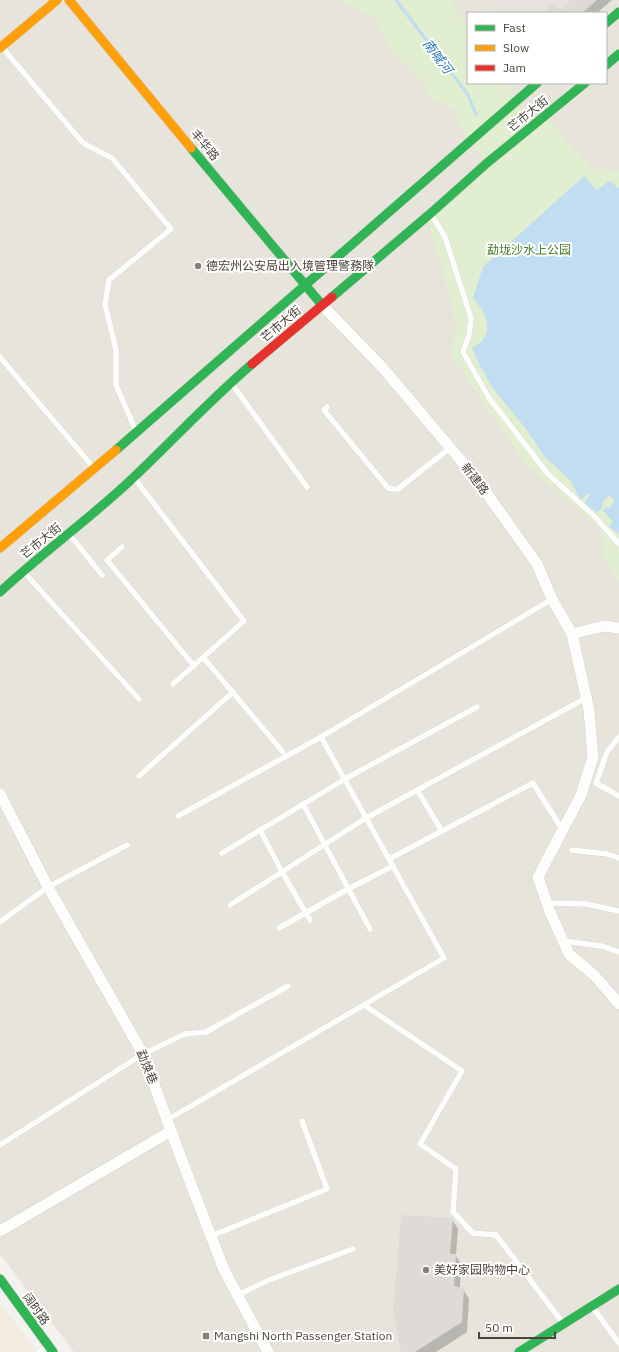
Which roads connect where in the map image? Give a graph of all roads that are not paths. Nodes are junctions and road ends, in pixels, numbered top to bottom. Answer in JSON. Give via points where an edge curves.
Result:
{"nodes":[{"id":1,"x":57,"y":0,"type":"edge"},
{"id":2,"x":69,"y":0,"type":"edge"},
{"id":3,"x":619,"y":12,"type":"edge"},
{"id":4,"x":607,"y":22,"type":"edge"},
{"id":5,"x":1,"y":47,"type":"edge"},
{"id":6,"x":619,"y":54,"type":"edge"},
{"id":7,"x":607,"y":64,"type":"edge"},
{"id":8,"x":536,"y":84,"type":"edge"},
{"id":9,"x":584,"y":84,"type":"edge"},
{"id":10,"x":431,"y":213,"type":"junction"},
{"id":11,"x":306,"y":284,"type":"junction"},
{"id":12,"x":322,"y":305,"type":"junction"},
{"id":13,"x":0,"y":357,"type":"edge"},
{"id":14,"x":231,"y":382,"type":"junction"},
{"id":15,"x":327,"y":407,"type":"dead end"},
{"id":16,"x":136,"y":432,"type":"junction"},
{"id":17,"x":450,"y":448,"type":"junction"},
{"id":18,"x":94,"y":469,"type":"junction"},
{"id":19,"x":133,"y":478,"type":"junction"},
{"id":20,"x":308,"y":487,"type":"dead end"},
{"id":21,"x":69,"y":534,"type":"junction"},
{"id":22,"x":619,"y":544,"type":"edge"},
{"id":23,"x":122,"y":547,"type":"dead end"},
{"id":24,"x":0,"y":548,"type":"edge"},
{"id":25,"x":23,"y":571,"type":"junction"},
{"id":26,"x":102,"y":575,"type":"dead end"},
{"id":27,"x":0,"y":592,"type":"edge"},
{"id":28,"x":552,"y":599,"type":"junction"},
{"id":29,"x":619,"y":628,"type":"edge"},
{"id":30,"x":572,"y":634,"type":"junction"},
{"id":31,"x":203,"y":657,"type":"junction"},
{"id":32,"x":194,"y":666,"type":"junction"},
{"id":33,"x":173,"y":684,"type":"dead end"},
{"id":34,"x":233,"y":692,"type":"junction"},
{"id":35,"x":587,"y":698,"type":"junction"},
{"id":36,"x":139,"y":699,"type":"dead end"},
{"id":37,"x":477,"y":707,"type":"dead end"},
{"id":38,"x":321,"y":737,"type":"junction"},
{"id":39,"x":618,"y":739,"type":"edge"},
{"id":40,"x":283,"y":752,"type":"dead end"},
{"id":41,"x":139,"y":776,"type":"dead end"},
{"id":42,"x":345,"y":779,"type":"junction"},
{"id":43,"x":417,"y":790,"type":"junction"},
{"id":44,"x":0,"y":794,"type":"edge"},
{"id":45,"x":619,"y":796,"type":"edge"},
{"id":46,"x":303,"y":804,"type":"junction"},
{"id":47,"x":178,"y":816,"type":"dead end"},
{"id":48,"x":366,"y":818,"type":"junction"},
{"id":49,"x":562,"y":829,"type":"junction"},
{"id":50,"x":260,"y":830,"type":"junction"},
{"id":51,"x":442,"y":831,"type":"junction"},
{"id":52,"x":127,"y":845,"type":"dead end"},
{"id":53,"x":324,"y":845,"type":"junction"},
{"id":54,"x":572,"y":850,"type":"dead end"},
{"id":55,"x":222,"y":853,"type":"dead end"},
{"id":56,"x":619,"y":858,"type":"edge"},
{"id":57,"x":389,"y":859,"type":"junction"},
{"id":58,"x":393,"y":866,"type":"junction"},
{"id":59,"x":282,"y":872,"type":"junction"},
{"id":60,"x":48,"y":887,"type":"junction"},
{"id":61,"x":348,"y":889,"type":"junction"},
{"id":62,"x":546,"y":903,"type":"junction"},
{"id":63,"x":230,"y":905,"type":"dead end"},
{"id":64,"x":619,"y":911,"type":"edge"},
{"id":65,"x":306,"y":913,"type":"junction"},
{"id":66,"x":310,"y":920,"type":"dead end"},
{"id":67,"x":0,"y":922,"type":"edge"},
{"id":68,"x":279,"y":928,"type":"dead end"},
{"id":69,"x":370,"y":929,"type":"dead end"},
{"id":70,"x":562,"y":941,"type":"junction"},
{"id":71,"x":619,"y":952,"type":"edge"},
{"id":72,"x":288,"y":986,"type":"dead end"},
{"id":73,"x":619,"y":1004,"type":"edge"},
{"id":74,"x":364,"y":1005,"type":"junction"},
{"id":75,"x":143,"y":1054,"type":"junction"},
{"id":76,"x":167,"y":1120,"type":"junction"},
{"id":77,"x":302,"y":1121,"type":"dead end"},
{"id":78,"x":171,"y":1131,"type":"junction"},
{"id":79,"x":0,"y":1145,"type":"edge"},
{"id":80,"x":0,"y":1232,"type":"edge"},
{"id":81,"x":211,"y":1236,"type":"junction"},
{"id":82,"x":353,"y":1249,"type":"dead end"},
{"id":83,"x":0,"y":1279,"type":"edge"},
{"id":84,"x":619,"y":1289,"type":"edge"},
{"id":85,"x":238,"y":1295,"type":"junction"},
{"id":86,"x":592,"y":1306,"type":"junction"},
{"id":87,"x":564,"y":1324,"type":"junction"},
{"id":88,"x":619,"y":1343,"type":"edge"},
{"id":89,"x":51,"y":1349,"type":"edge"},
{"id":90,"x":39,"y":1352,"type":"edge"},
{"id":91,"x":268,"y":1352,"type":"edge"},
{"id":92,"x":519,"y":1352,"type":"edge"}],
"edges":[{"from":1,"to":5,"type":"main road"},
{"from":2,"to":11,"type":"main road","name":"丰华路"},
{"from":3,"to":4,"type":"main road"},
{"from":5,"to":16,"type":"lane","via":[[83,143],[112,158],[171,229],[109,280],[105,304],[116,350],[116,385]]},
{"from":6,"to":7,"type":"main road"},
{"from":8,"to":11,"type":"main road","name":"芒市大街"},
{"from":9,"to":10,"type":"main road","name":"芒市大街","via":[[487,163]]},
{"from":10,"to":12,"type":"main road","name":"芒市大街"},
{"from":10,"to":22,"type":"lane","via":[[445,237],[471,318],[469,336],[463,352],[488,398],[548,474],[594,516]]},
{"from":11,"to":12,"type":"main road","name":"丰华路"},
{"from":11,"to":16,"type":"main road","name":"芒市大街"},
{"from":12,"to":14,"type":"main road","name":"芒市大街"},
{"from":12,"to":17,"type":"street","name":"新建路","via":[[382,367]]},
{"from":13,"to":18,"type":"lane"},
{"from":14,"to":19,"type":"main road","name":"芒市大街"},
{"from":14,"to":20,"type":"lane"},
{"from":15,"to":17,"type":"lane","via":[[324,410],[388,488],[394,490]]},
{"from":16,"to":18,"type":"main road","name":"芒市大街"},
{"from":17,"to":28,"type":"street","name":"新建路","via":[[475,477],[537,564]]},
{"from":18,"to":24,"type":"main road","name":"芒市大街"},
{"from":19,"to":21,"type":"main road","name":"芒市大街"},
{"from":19,"to":31,"type":"lane","via":[[244,621]]},
{"from":21,"to":25,"type":"main road","name":"芒市大街"},
{"from":21,"to":26,"type":"lane"},
{"from":23,"to":32,"type":"lane","via":[[107,560]]},
{"from":25,"to":27,"type":"main road","name":"芒市大街"},
{"from":25,"to":36,"type":"lane"},
{"from":28,"to":30,"type":"street","name":"新建路"},
{"from":28,"to":38,"type":"lane"},
{"from":29,"to":30,"type":"street","via":[[604,626]]},
{"from":30,"to":35,"type":"street","name":"新建路"},
{"from":31,"to":32,"type":"lane"},
{"from":31,"to":34,"type":"lane"},
{"from":32,"to":33,"type":"lane"},
{"from":34,"to":40,"type":"lane"},
{"from":34,"to":41,"type":"lane"},
{"from":35,"to":43,"type":"lane"},
{"from":35,"to":49,"type":"street","name":"新建路","via":[[593,757],[581,795]]},
{"from":37,"to":42,"type":"lane"},
{"from":38,"to":42,"type":"lane"},
{"from":38,"to":47,"type":"lane"},
{"from":39,"to":45,"type":"lane","via":[[607,752],[596,783]]},
{"from":42,"to":46,"type":"lane"},
{"from":42,"to":48,"type":"lane"},
{"from":43,"to":48,"type":"lane"},
{"from":43,"to":51,"type":"lane"},
{"from":44,"to":60,"type":"street","name":"勐焕巷"},
{"from":46,"to":50,"type":"lane"},
{"from":46,"to":53,"type":"lane"},
{"from":48,"to":53,"type":"lane"},
{"from":48,"to":57,"type":"lane"},
{"from":49,"to":51,"type":"lane","via":[[532,783]]},
{"from":49,"to":62,"type":"street","name":"新建路","via":[[538,877]]},
{"from":50,"to":55,"type":"lane"},
{"from":50,"to":59,"type":"lane"},
{"from":51,"to":57,"type":"lane"},
{"from":52,"to":60,"type":"lane"},
{"from":53,"to":59,"type":"lane"},
{"from":53,"to":61,"type":"lane"},
{"from":54,"to":56,"type":"lane"},
{"from":57,"to":58,"type":"lane"},
{"from":58,"to":61,"type":"lane"},
{"from":58,"to":74,"type":"lane","via":[[444,958]]},
{"from":59,"to":63,"type":"lane"},
{"from":59,"to":65,"type":"lane"},
{"from":60,"to":67,"type":"lane"},
{"from":60,"to":75,"type":"street","name":"勐焕巷"},
{"from":61,"to":65,"type":"lane"},
{"from":61,"to":69,"type":"lane"},
{"from":62,"to":64,"type":"lane","via":[[586,904]]},
{"from":62,"to":70,"type":"street","name":"新建路"},
{"from":65,"to":66,"type":"lane"},
{"from":65,"to":68,"type":"lane"},
{"from":70,"to":71,"type":"lane","via":[[602,946]]},
{"from":70,"to":73,"type":"street","name":"新建路","via":[[568,954],[594,975]]},
{"from":72,"to":75,"type":"lane","via":[[206,1032],[185,1034]]},
{"from":74,"to":76,"type":"lane"},
{"from":74,"to":87,"type":"lane","via":[[462,1071],[420,1144],[456,1169],[453,1212],[473,1233],[496,1235]]},
{"from":75,"to":76,"type":"street","name":"勐焕巷"},
{"from":75,"to":79,"type":"lane"},
{"from":76,"to":78,"type":"street","name":"勐焕巷"},
{"from":77,"to":81,"type":"lane","via":[[327,1189]]},
{"from":78,"to":80,"type":"street"},
{"from":78,"to":81,"type":"street","name":"勐焕巷"},
{"from":81,"to":85,"type":"street","name":"勐焕巷","via":[[224,1270]]},
{"from":82,"to":85,"type":"lane","via":[[269,1280]]},
{"from":83,"to":89,"type":"main road","name":"阔时路"},
{"from":84,"to":86,"type":"main road"},
{"from":85,"to":91,"type":"street","name":"勐焕巷"},
{"from":86,"to":87,"type":"main road"},
{"from":86,"to":88,"type":"lane"},
{"from":87,"to":92,"type":"main road"},
{"from":89,"to":90,"type":"lane"}]}
